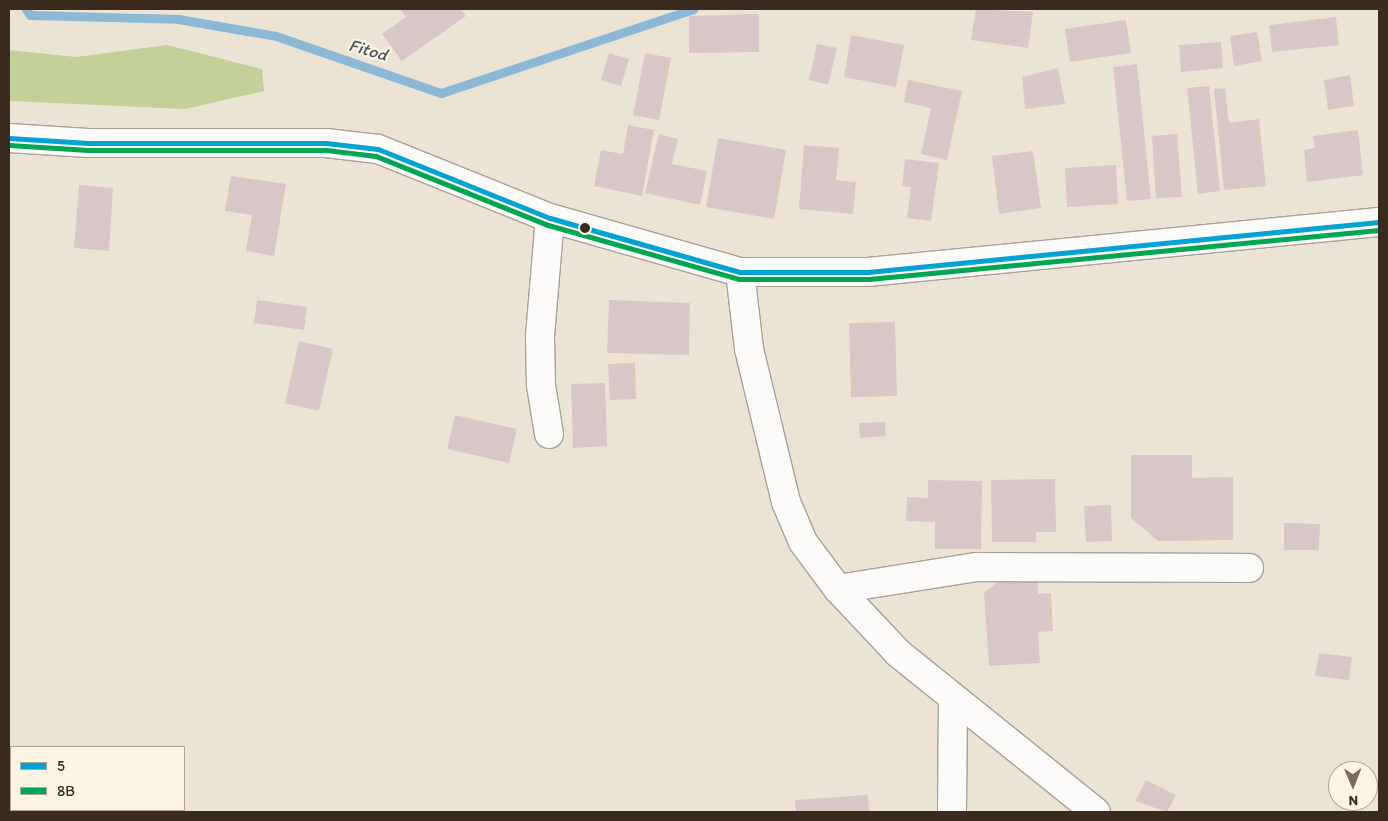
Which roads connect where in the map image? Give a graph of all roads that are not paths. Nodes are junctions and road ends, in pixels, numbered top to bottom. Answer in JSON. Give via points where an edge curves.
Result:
{"nodes":[{"id":1,"x":9,"y":138,"type":"edge"},
{"id":2,"x":550,"y":218,"type":"junction"},
{"id":3,"x":1379,"y":222,"type":"edge"},
{"id":4,"x":740,"y":272,"type":"junction"},
{"id":5,"x":549,"y":434,"type":"dead end"},
{"id":6,"x":1250,"y":568,"type":"dead end"},
{"id":7,"x":838,"y":589,"type":"junction"},
{"id":8,"x":953,"y":701,"type":"junction"},
{"id":9,"x":952,"y":812,"type":"edge"},
{"id":10,"x":1096,"y":812,"type":"edge"}],
"edges":[{"from":1,"to":2,"type":"street","via":[[88,144],[326,143],[378,149]]},
{"from":2,"to":4,"type":"street"},
{"from":2,"to":5,"type":"street","via":[[540,336],[541,385]]},
{"from":3,"to":4,"type":"street","via":[[868,272]]},
{"from":4,"to":7,"type":"street","via":[[749,350],[786,502],[803,542]]},
{"from":6,"to":7,"type":"street","via":[[977,567]]},
{"from":7,"to":8,"type":"street"},
{"from":8,"to":9,"type":"street"},
{"from":8,"to":10,"type":"street"}]}
